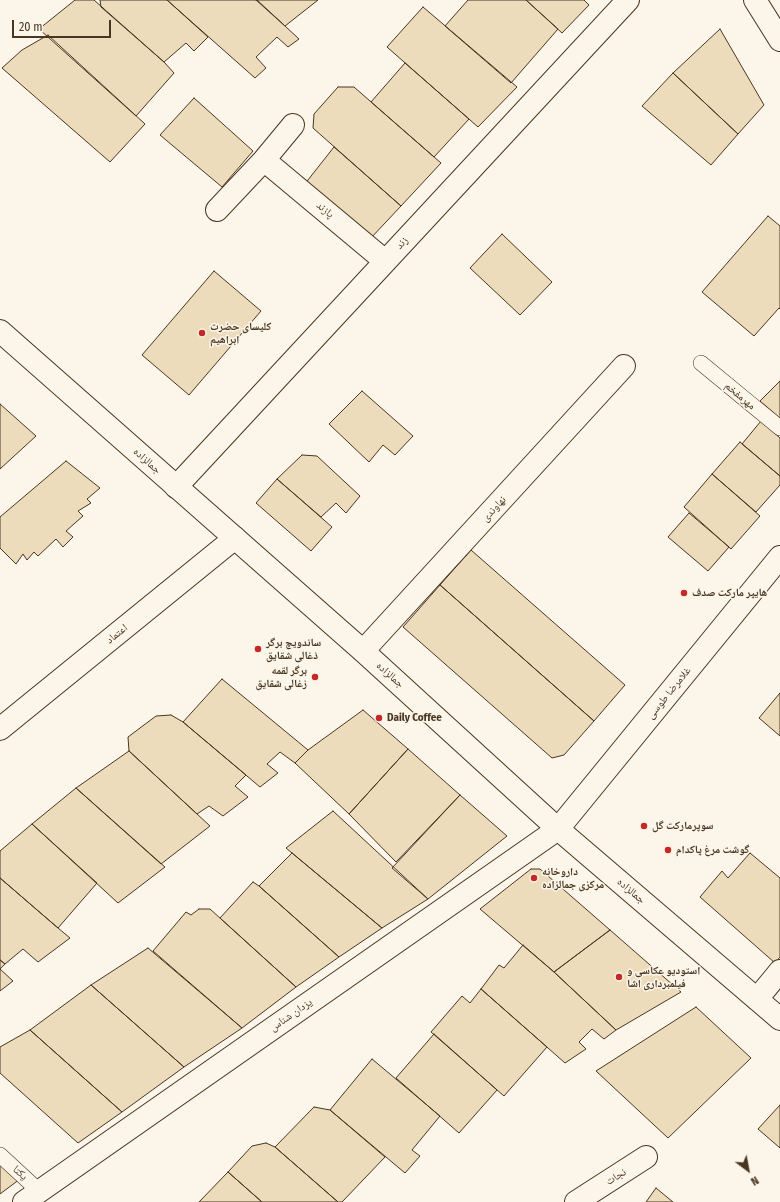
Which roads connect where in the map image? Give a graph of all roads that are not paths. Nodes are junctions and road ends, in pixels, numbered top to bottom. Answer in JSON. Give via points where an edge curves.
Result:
{"nodes":[{"id":1,"x":628,"y":0,"type":"edge"},
{"id":2,"x":755,"y":0,"type":"edge"},
{"id":3,"x":780,"y":40,"type":"edge"},
{"id":4,"x":293,"y":125,"type":"dead end"},
{"id":5,"x":264,"y":160,"type":"junction"},
{"id":6,"x":217,"y":210,"type":"dead end"},
{"id":7,"x":385,"y":261,"type":"junction"},
{"id":8,"x":1,"y":334,"type":"edge"},
{"id":9,"x":701,"y":363,"type":"dead end"},
{"id":10,"x":624,"y":366,"type":"dead end"},
{"id":11,"x":780,"y":428,"type":"edge"},
{"id":12,"x":176,"y":487,"type":"junction"},
{"id":13,"x":235,"y":538,"type":"junction"},
{"id":14,"x":780,"y":557,"type":"edge"},
{"id":15,"x":363,"y":652,"type":"junction"},
{"id":16,"x":0,"y":729,"type":"edge"},
{"id":17,"x":558,"y":829,"type":"junction"},
{"id":18,"x":780,"y":971,"type":"edge"},
{"id":19,"x":757,"y":999,"type":"junction"},
{"id":20,"x":780,"y":1019,"type":"edge"},
{"id":21,"x":0,"y":1155,"type":"edge"},
{"id":22,"x":646,"y":1157,"type":"dead end"},
{"id":23,"x":32,"y":1196,"type":"edge"},
{"id":24,"x":584,"y":1200,"type":"edge"}],
"edges":[{"from":1,"to":7,"type":"street","name":"زند"},
{"from":2,"to":3,"type":"street"},
{"from":4,"to":5,"type":"street"},
{"from":5,"to":6,"type":"street"},
{"from":5,"to":7,"type":"street","name":"پازند"},
{"from":7,"to":12,"type":"street","name":"زند"},
{"from":8,"to":12,"type":"street","name":"جمالزاده"},
{"from":9,"to":11,"type":"lane","name":"مهرمفخم"},
{"from":10,"to":15,"type":"street","name":"نهاوندی"},
{"from":12,"to":13,"type":"street","name":"جمالزاده"},
{"from":13,"to":15,"type":"street","name":"جمالزاده"},
{"from":13,"to":16,"type":"street","name":"اعتماد"},
{"from":14,"to":17,"type":"street","name":"غلامرضا طوسی"},
{"from":15,"to":17,"type":"street","name":"جمالزاده"},
{"from":17,"to":19,"type":"street","name":"جمالزاده"},
{"from":17,"to":23,"type":"street","name":"یزدان شناس"},
{"from":18,"to":19,"type":"street"},
{"from":19,"to":20,"type":"street","name":"جمالزاده"},
{"from":21,"to":23,"type":"lane","name":"یکتا"},
{"from":22,"to":24,"type":"street","name":"نجات"}]}
